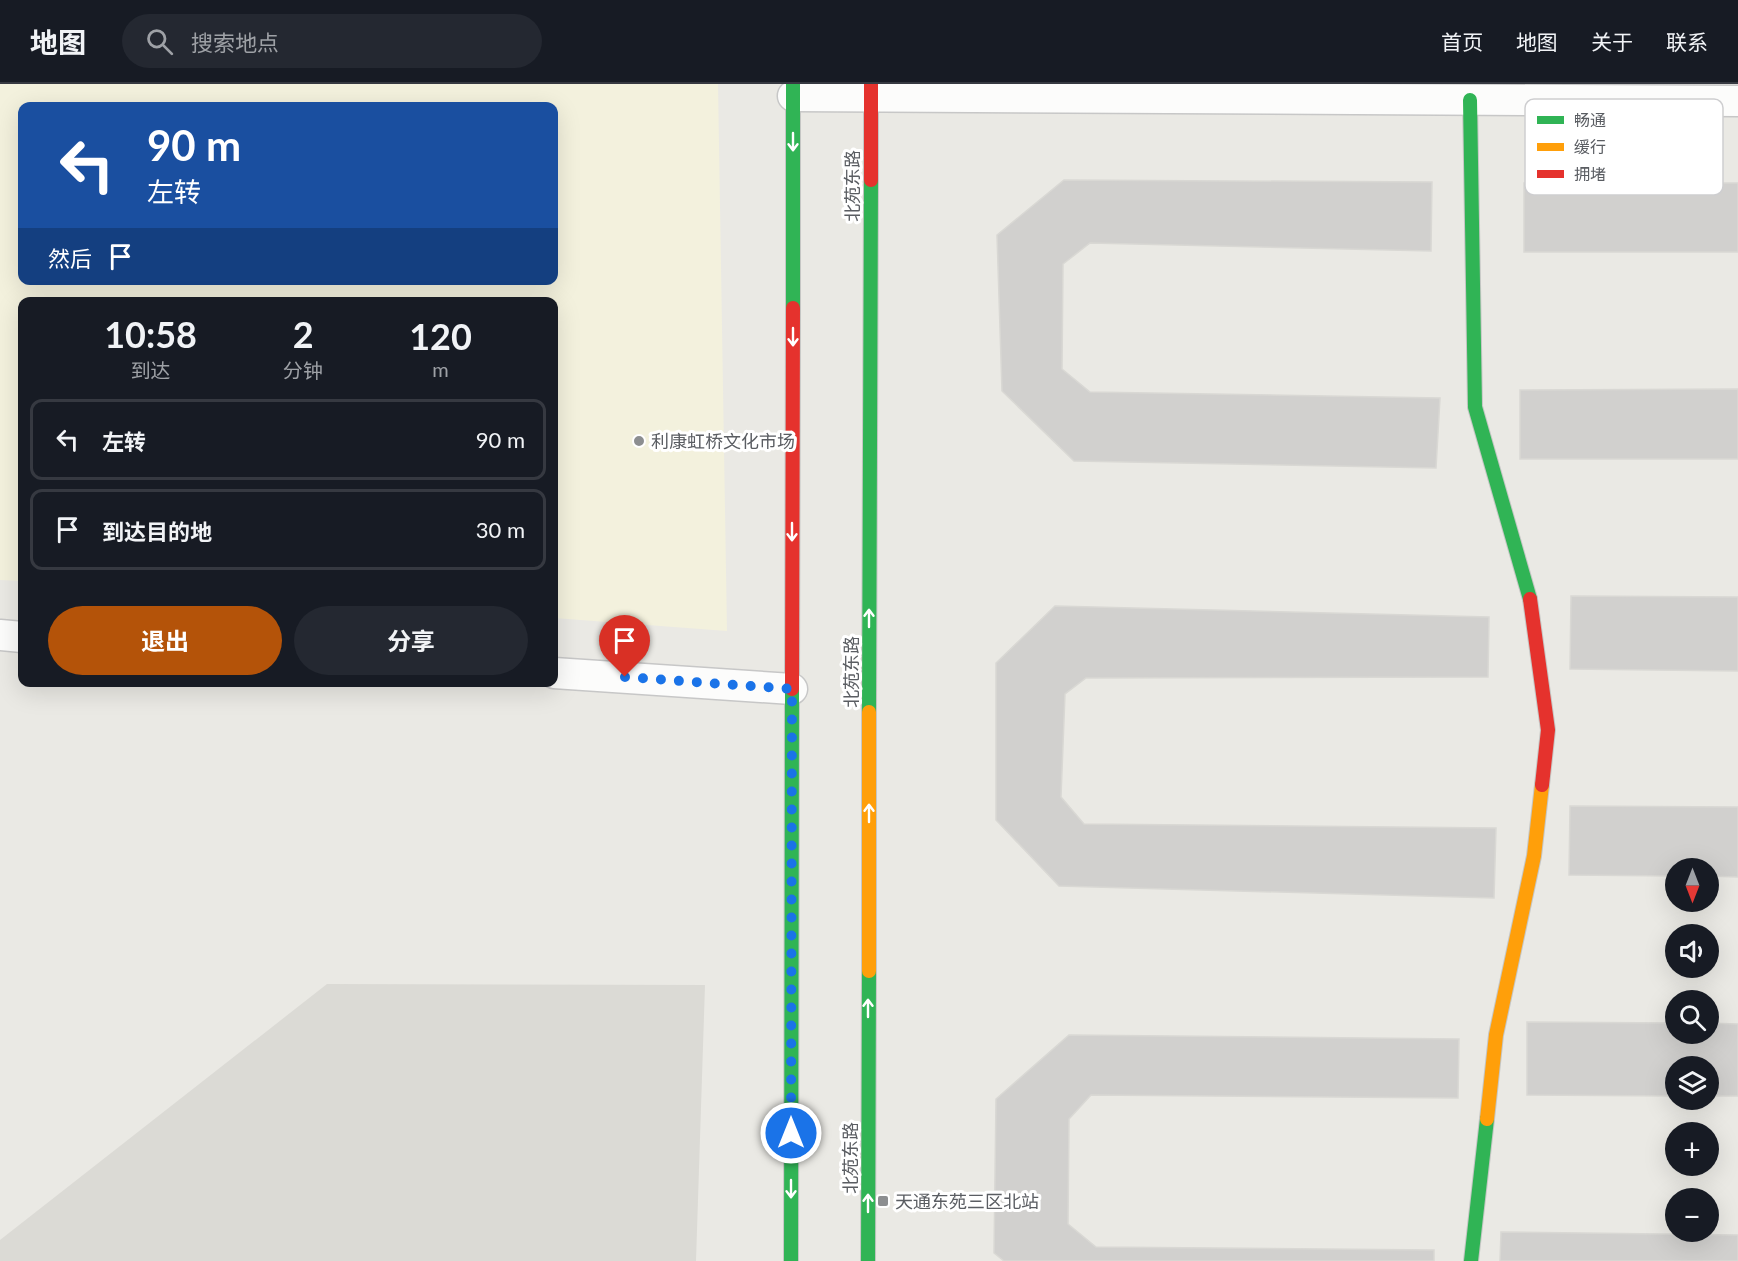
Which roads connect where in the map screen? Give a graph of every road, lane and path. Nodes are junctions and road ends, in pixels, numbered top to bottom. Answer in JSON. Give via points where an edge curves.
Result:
{"nodes":[{"id":1,"x":793,"y":90,"type":"edge"},
{"id":2,"x":871,"y":90,"type":"edge"},
{"id":3,"x":1470,"y":100,"type":"junction"},
{"id":4,"x":1525,"y":100,"type":"edge"},
{"id":5,"x":1723,"y":101,"type":"edge"},
{"id":6,"x":1738,"y":101,"type":"edge"},
{"id":7,"x":0,"y":635,"type":"edge"},
{"id":8,"x":18,"y":637,"type":"edge"},
{"id":9,"x":558,"y":673,"type":"edge"},
{"id":10,"x":792,"y":689,"type":"junction"},
{"id":11,"x":791,"y":1261,"type":"edge"},
{"id":12,"x":867,"y":1261,"type":"edge"},
{"id":13,"x":1471,"y":1261,"type":"edge"}],
"edges":[{"from":1,"to":2,"type":"street"},
{"from":1,"to":10,"type":"main road","one_way":true},
{"from":2,"to":3,"type":"street"},
{"from":12,"to":2,"type":"main road","name":"北苑东路","one_way":true},
{"from":3,"to":4,"type":"street"},
{"from":3,"to":13,"type":"main road","via":[[1475,407],[1532,608],[1548,730],[1534,856],[1496,1035]]},
{"from":5,"to":6,"type":"street"},
{"from":7,"to":8,"type":"street"},
{"from":9,"to":10,"type":"street"},
{"from":10,"to":11,"type":"main road","one_way":true}]}
